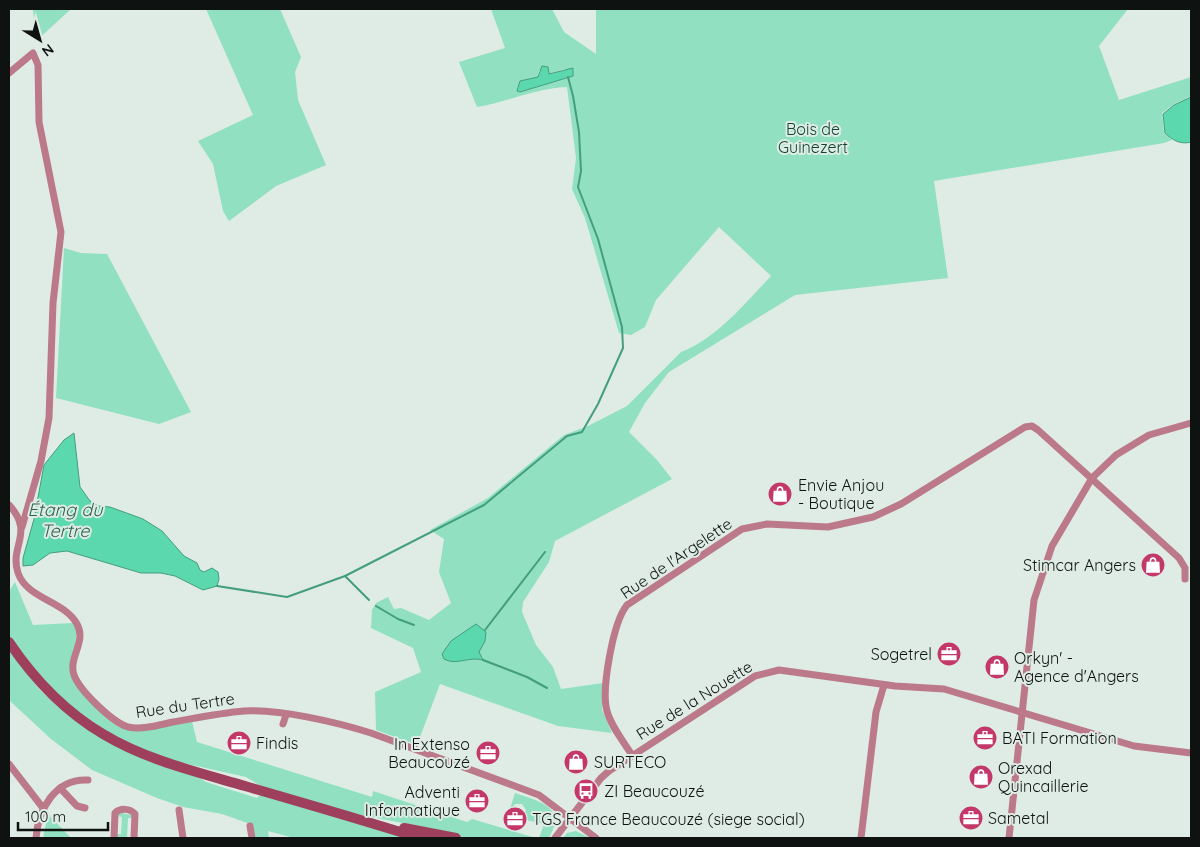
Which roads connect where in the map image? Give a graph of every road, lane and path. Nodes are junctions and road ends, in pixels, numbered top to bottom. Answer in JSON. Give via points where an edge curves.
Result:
{"nodes":[{"id":1,"x":9,"y":73,"type":"edge"},
{"id":2,"x":1191,"y":423,"type":"edge"},
{"id":3,"x":1092,"y":478,"type":"junction"},
{"id":4,"x":9,"y":505,"type":"edge"},
{"id":5,"x":22,"y":527,"type":"junction"},
{"id":6,"x":1185,"y":579,"type":"dead end"},
{"id":7,"x":9,"y":642,"type":"edge"},
{"id":8,"x":884,"y":685,"type":"junction"},
{"id":9,"x":1022,"y":712,"type":"junction"},
{"id":10,"x":286,"y":715,"type":"junction"},
{"id":11,"x":283,"y":724,"type":"dead end"},
{"id":12,"x":1191,"y":752,"type":"edge"},
{"id":13,"x":632,"y":755,"type":"junction"},
{"id":14,"x":9,"y":764,"type":"edge"},
{"id":15,"x":88,"y":780,"type":"dead end"},
{"id":16,"x":60,"y":788,"type":"junction"},
{"id":17,"x":43,"y":808,"type":"junction"},
{"id":18,"x":84,"y":808,"type":"dead end"},
{"id":19,"x":179,"y":810,"type":"dead end"},
{"id":20,"x":570,"y":817,"type":"junction"},
{"id":21,"x":364,"y":820,"type":"junction"},
{"id":22,"x":250,"y":826,"type":"dead end"},
{"id":23,"x":36,"y":838,"type":"edge"},
{"id":24,"x":114,"y":838,"type":"edge"},
{"id":25,"x":134,"y":838,"type":"edge"},
{"id":26,"x":183,"y":838,"type":"edge"},
{"id":27,"x":252,"y":838,"type":"edge"},
{"id":28,"x":420,"y":838,"type":"edge"},
{"id":29,"x":456,"y":838,"type":"edge"},
{"id":30,"x":555,"y":838,"type":"edge"},
{"id":31,"x":596,"y":838,"type":"edge"},
{"id":32,"x":861,"y":838,"type":"edge"},
{"id":33,"x":1009,"y":838,"type":"edge"}],
"edges":[{"from":1,"to":5,"type":"street","via":[[33,52],[38,65],[38,122],[61,232],[55,286],[49,418],[41,461]]},
{"from":2,"to":3,"type":"street","via":[[1138,440]]},
{"from":3,"to":6,"type":"street","name":"Rue de l'Argelette","via":[[1179,558]]},
{"from":3,"to":9,"type":"street","via":[[1055,540],[1043,568],[1034,600]]},
{"from":3,"to":13,"type":"street","name":"Rue de l'Argelette","via":[[1038,430],[1032,426],[1025,427],[902,504],[873,517],[828,527],[754,526],[729,536],[634,599],[620,614],[614,633],[606,703],[610,719]]},
{"from":4,"to":5,"type":"street"},
{"from":5,"to":10,"type":"street","name":"Rue du Tertre","via":[[17,559],[20,577],[76,622],[80,638],[73,661],[75,676],[102,709],[118,722],[138,728],[243,711]]},
{"from":7,"to":21,"type":"main road","via":[[37,680],[61,704],[128,748],[179,767]]},
{"from":8,"to":9,"type":"street","name":"Rue de la Nouette","via":[[944,689]]},
{"from":8,"to":13,"type":"street","name":"Rue de la Nouette","via":[[779,670],[766,672]]},
{"from":8,"to":32,"type":"street","via":[[876,712]]},
{"from":9,"to":12,"type":"street","name":"Rue de la Nouette","via":[[1134,746]]},
{"from":9,"to":33,"type":"street"},
{"from":10,"to":11,"type":"street"},
{"from":10,"to":20,"type":"street","name":"Rue du Tertre","via":[[370,733],[539,794]]},
{"from":13,"to":20,"type":"street","name":"Rue de la Nouette","via":[[601,778]]},
{"from":14,"to":17,"type":"street"},
{"from":15,"to":16,"type":"street","via":[[75,780]]},
{"from":16,"to":17,"type":"street"},
{"from":16,"to":18,"type":"street","via":[[77,806]]},
{"from":17,"to":23,"type":"street"},
{"from":19,"to":26,"type":"street"},
{"from":20,"to":30,"type":"street","name":"Rue de la Nouette"},
{"from":20,"to":31,"type":"street","name":"Rue du Tertre"},
{"from":21,"to":28,"type":"main road"},
{"from":21,"to":29,"type":"main road"},
{"from":22,"to":27,"type":"street"},
{"from":24,"to":25,"type":"street","via":[[114,815],[121,810],[132,810],[135,814]]}]}
